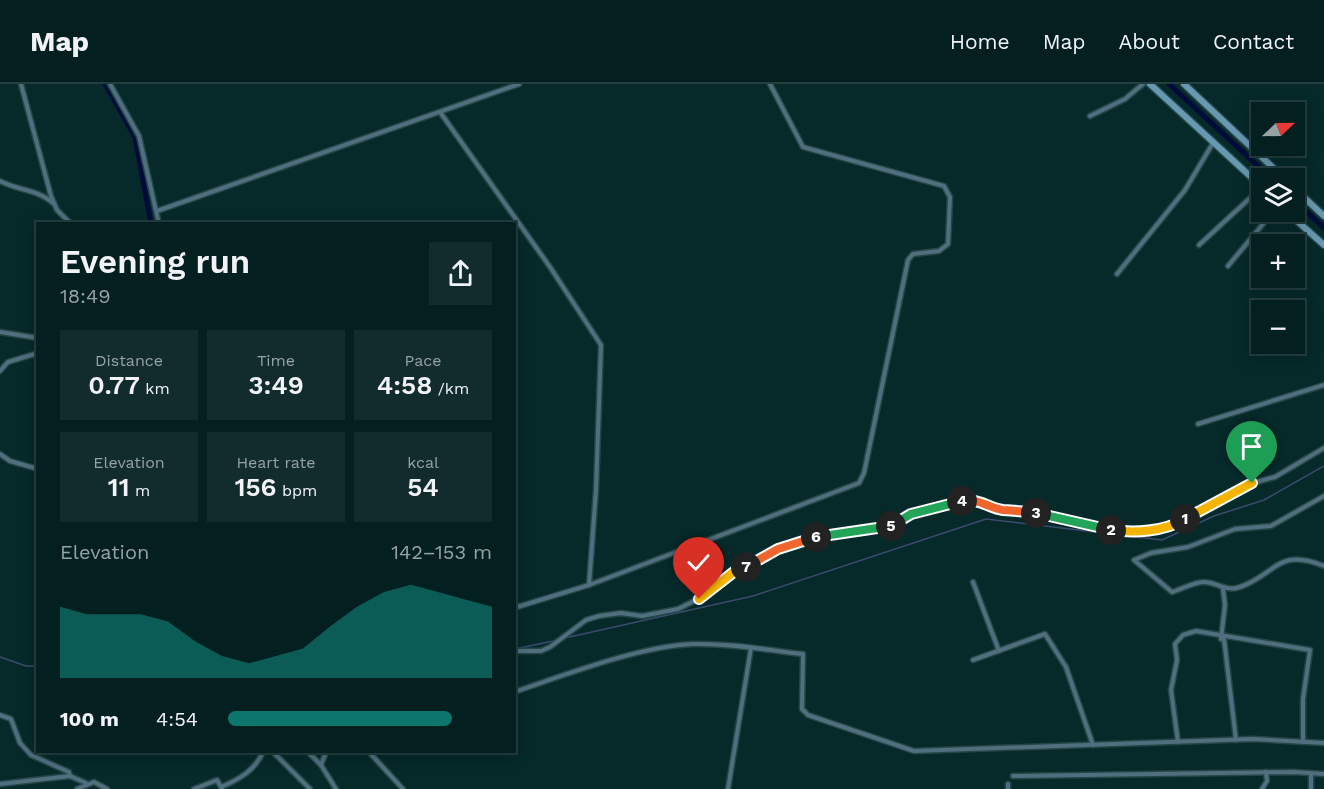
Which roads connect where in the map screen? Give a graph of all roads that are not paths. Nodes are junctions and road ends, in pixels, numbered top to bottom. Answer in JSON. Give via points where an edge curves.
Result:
{"nodes":[{"id":1,"x":21,"y":84,"type":"edge"},
{"id":2,"x":110,"y":84,"type":"edge"},
{"id":3,"x":519,"y":84,"type":"edge"},
{"id":4,"x":770,"y":84,"type":"edge"},
{"id":5,"x":1143,"y":84,"type":"edge"},
{"id":6,"x":1150,"y":84,"type":"edge"},
{"id":7,"x":1186,"y":84,"type":"edge"},
{"id":8,"x":440,"y":112,"type":"junction"},
{"id":9,"x":1090,"y":116,"type":"dead end"},
{"id":10,"x":1214,"y":143,"type":"junction"},
{"id":11,"x":1274,"y":168,"type":"edge"},
{"id":12,"x":1251,"y":177,"type":"edge"},
{"id":13,"x":0,"y":181,"type":"edge"},
{"id":14,"x":1251,"y":197,"type":"edge"},
{"id":15,"x":1305,"y":198,"type":"edge"},
{"id":16,"x":54,"y":204,"type":"junction"},
{"id":17,"x":156,"y":211,"type":"junction"},
{"id":18,"x":1324,"y":216,"type":"edge"},
{"id":19,"x":69,"y":222,"type":"edge"},
{"id":20,"x":159,"y":222,"type":"edge"},
{"id":21,"x":1265,"y":222,"type":"edge"},
{"id":22,"x":1298,"y":222,"type":"edge"},
{"id":23,"x":1199,"y":245,"type":"dead end"},
{"id":24,"x":1324,"y":245,"type":"edge"},
{"id":25,"x":1228,"y":266,"type":"dead end"},
{"id":26,"x":1117,"y":274,"type":"dead end"},
{"id":27,"x":0,"y":332,"type":"edge"},
{"id":28,"x":36,"y":338,"type":"edge"},
{"id":29,"x":36,"y":354,"type":"edge"},
{"id":30,"x":0,"y":371,"type":"edge"},
{"id":31,"x":1324,"y":385,"type":"edge"},
{"id":32,"x":1198,"y":424,"type":"dead end"},
{"id":33,"x":1324,"y":448,"type":"edge"},
{"id":34,"x":0,"y":454,"type":"edge"},
{"id":35,"x":36,"y":469,"type":"edge"},
{"id":36,"x":1324,"y":496,"type":"edge"},
{"id":37,"x":1324,"y":566,"type":"edge"},
{"id":38,"x":973,"y":582,"type":"dead end"},
{"id":39,"x":589,"y":585,"type":"junction"},
{"id":40,"x":1223,"y":589,"type":"junction"},
{"id":41,"x":516,"y":607,"type":"edge"},
{"id":42,"x":1222,"y":634,"type":"junction"},
{"id":43,"x":751,"y":648,"type":"junction"},
{"id":44,"x":516,"y":651,"type":"edge"},
{"id":45,"x":999,"y":651,"type":"junction"},
{"id":46,"x":973,"y":660,"type":"dead end"},
{"id":47,"x":516,"y":691,"type":"edge"},
{"id":48,"x":0,"y":715,"type":"edge"},
{"id":49,"x":1236,"y":740,"type":"junction"},
{"id":50,"x":1178,"y":742,"type":"junction"},
{"id":51,"x":1303,"y":742,"type":"junction"},
{"id":52,"x":1324,"y":743,"type":"edge"},
{"id":53,"x":1093,"y":745,"type":"junction"},
{"id":54,"x":262,"y":753,"type":"edge"},
{"id":55,"x":274,"y":753,"type":"edge"},
{"id":56,"x":309,"y":753,"type":"edge"},
{"id":57,"x":326,"y":753,"type":"edge"},
{"id":58,"x":370,"y":753,"type":"edge"},
{"id":59,"x":321,"y":765,"type":"junction"},
{"id":60,"x":1266,"y":772,"type":"junction"},
{"id":61,"x":1311,"y":773,"type":"junction"},
{"id":62,"x":1324,"y":774,"type":"edge"},
{"id":63,"x":1012,"y":776,"type":"dead end"},
{"id":64,"x":70,"y":777,"type":"junction"},
{"id":65,"x":86,"y":783,"type":"junction"},
{"id":66,"x":0,"y":784,"type":"edge"},
{"id":67,"x":222,"y":788,"type":"edge"},
{"id":68,"x":77,"y":789,"type":"edge"},
{"id":69,"x":107,"y":789,"type":"edge"},
{"id":70,"x":194,"y":789,"type":"edge"},
{"id":71,"x":310,"y":789,"type":"edge"},
{"id":72,"x":336,"y":789,"type":"edge"},
{"id":73,"x":403,"y":789,"type":"edge"},
{"id":74,"x":728,"y":789,"type":"edge"},
{"id":75,"x":1262,"y":789,"type":"edge"},
{"id":76,"x":1311,"y":789,"type":"edge"}],
"edges":[{"from":1,"to":16,"type":"street"},
{"from":2,"to":17,"type":"street","via":[[140,136]]},
{"from":3,"to":8,"type":"street"},
{"from":4,"to":39,"type":"street","via":[[803,147],[944,186],[948,190],[948,244],[939,251],[913,254],[908,260],[859,483]]},
{"from":5,"to":9,"type":"street","via":[[1125,99]]},
{"from":6,"to":10,"type":"street"},
{"from":7,"to":11,"type":"street"},
{"from":8,"to":17,"type":"street"},
{"from":8,"to":39,"type":"street","via":[[601,345]]},
{"from":10,"to":12,"type":"street"},
{"from":10,"to":26,"type":"street","via":[[1185,190]]},
{"from":13,"to":16,"type":"street","via":[[41,194]]},
{"from":14,"to":23,"type":"street"},
{"from":15,"to":18,"type":"street"},
{"from":16,"to":19,"type":"street"},
{"from":17,"to":20,"type":"street"},
{"from":21,"to":25,"type":"street"},
{"from":22,"to":24,"type":"street"},
{"from":27,"to":28,"type":"street"},
{"from":29,"to":30,"type":"street","via":[[8,362]]},
{"from":31,"to":32,"type":"street"},
{"from":33,"to":44,"type":"street","via":[[1275,477],[1252,483],[1176,525],[1138,532],[1113,530],[1015,509],[1002,510],[972,499],[911,514],[890,527],[819,536],[778,549],[735,571],[708,594],[678,609],[642,616],[599,616],[581,623],[541,651]]},
{"from":34,"to":35,"type":"street"},
{"from":36,"to":40,"type":"street","via":[[1270,526],[1235,529],[1134,561],[1172,592],[1204,582]]},
{"from":37,"to":40,"type":"street","via":[[1308,559],[1283,560],[1239,587]]},
{"from":38,"to":45,"type":"street"},
{"from":39,"to":41,"type":"street"},
{"from":40,"to":42,"type":"street"},
{"from":42,"to":49,"type":"street"},
{"from":42,"to":50,"type":"street","via":[[1196,631],[1182,635],[1175,644],[1177,660],[1171,690]]},
{"from":42,"to":51,"type":"street","via":[[1311,650],[1303,699]]},
{"from":43,"to":47,"type":"street","via":[[692,644],[660,649]]},
{"from":43,"to":53,"type":"street","via":[[803,654],[802,709],[808,715],[914,751]]},
{"from":43,"to":74,"type":"street"},
{"from":45,"to":46,"type":"street"},
{"from":45,"to":53,"type":"street","via":[[1045,634],[1066,667]]},
{"from":48,"to":64,"type":"street","via":[[11,718],[20,743],[30,755],[69,771]]},
{"from":49,"to":50,"type":"street"},
{"from":49,"to":51,"type":"street"},
{"from":50,"to":53,"type":"street"},
{"from":51,"to":52,"type":"street"},
{"from":54,"to":67,"type":"street","via":[[240,779]]},
{"from":55,"to":71,"type":"street"},
{"from":56,"to":59,"type":"street"},
{"from":57,"to":59,"type":"street"},
{"from":58,"to":73,"type":"street"},
{"from":59,"to":72,"type":"street"},
{"from":60,"to":61,"type":"street"},
{"from":60,"to":63,"type":"street"},
{"from":60,"to":75,"type":"street","via":[[1267,781]]},
{"from":61,"to":62,"type":"street"},
{"from":61,"to":76,"type":"street"},
{"from":64,"to":65,"type":"street"},
{"from":64,"to":66,"type":"street"},
{"from":65,"to":68,"type":"street"},
{"from":65,"to":69,"type":"street","via":[[94,782]]},
{"from":67,"to":70,"type":"street","via":[[217,780]]}]}
